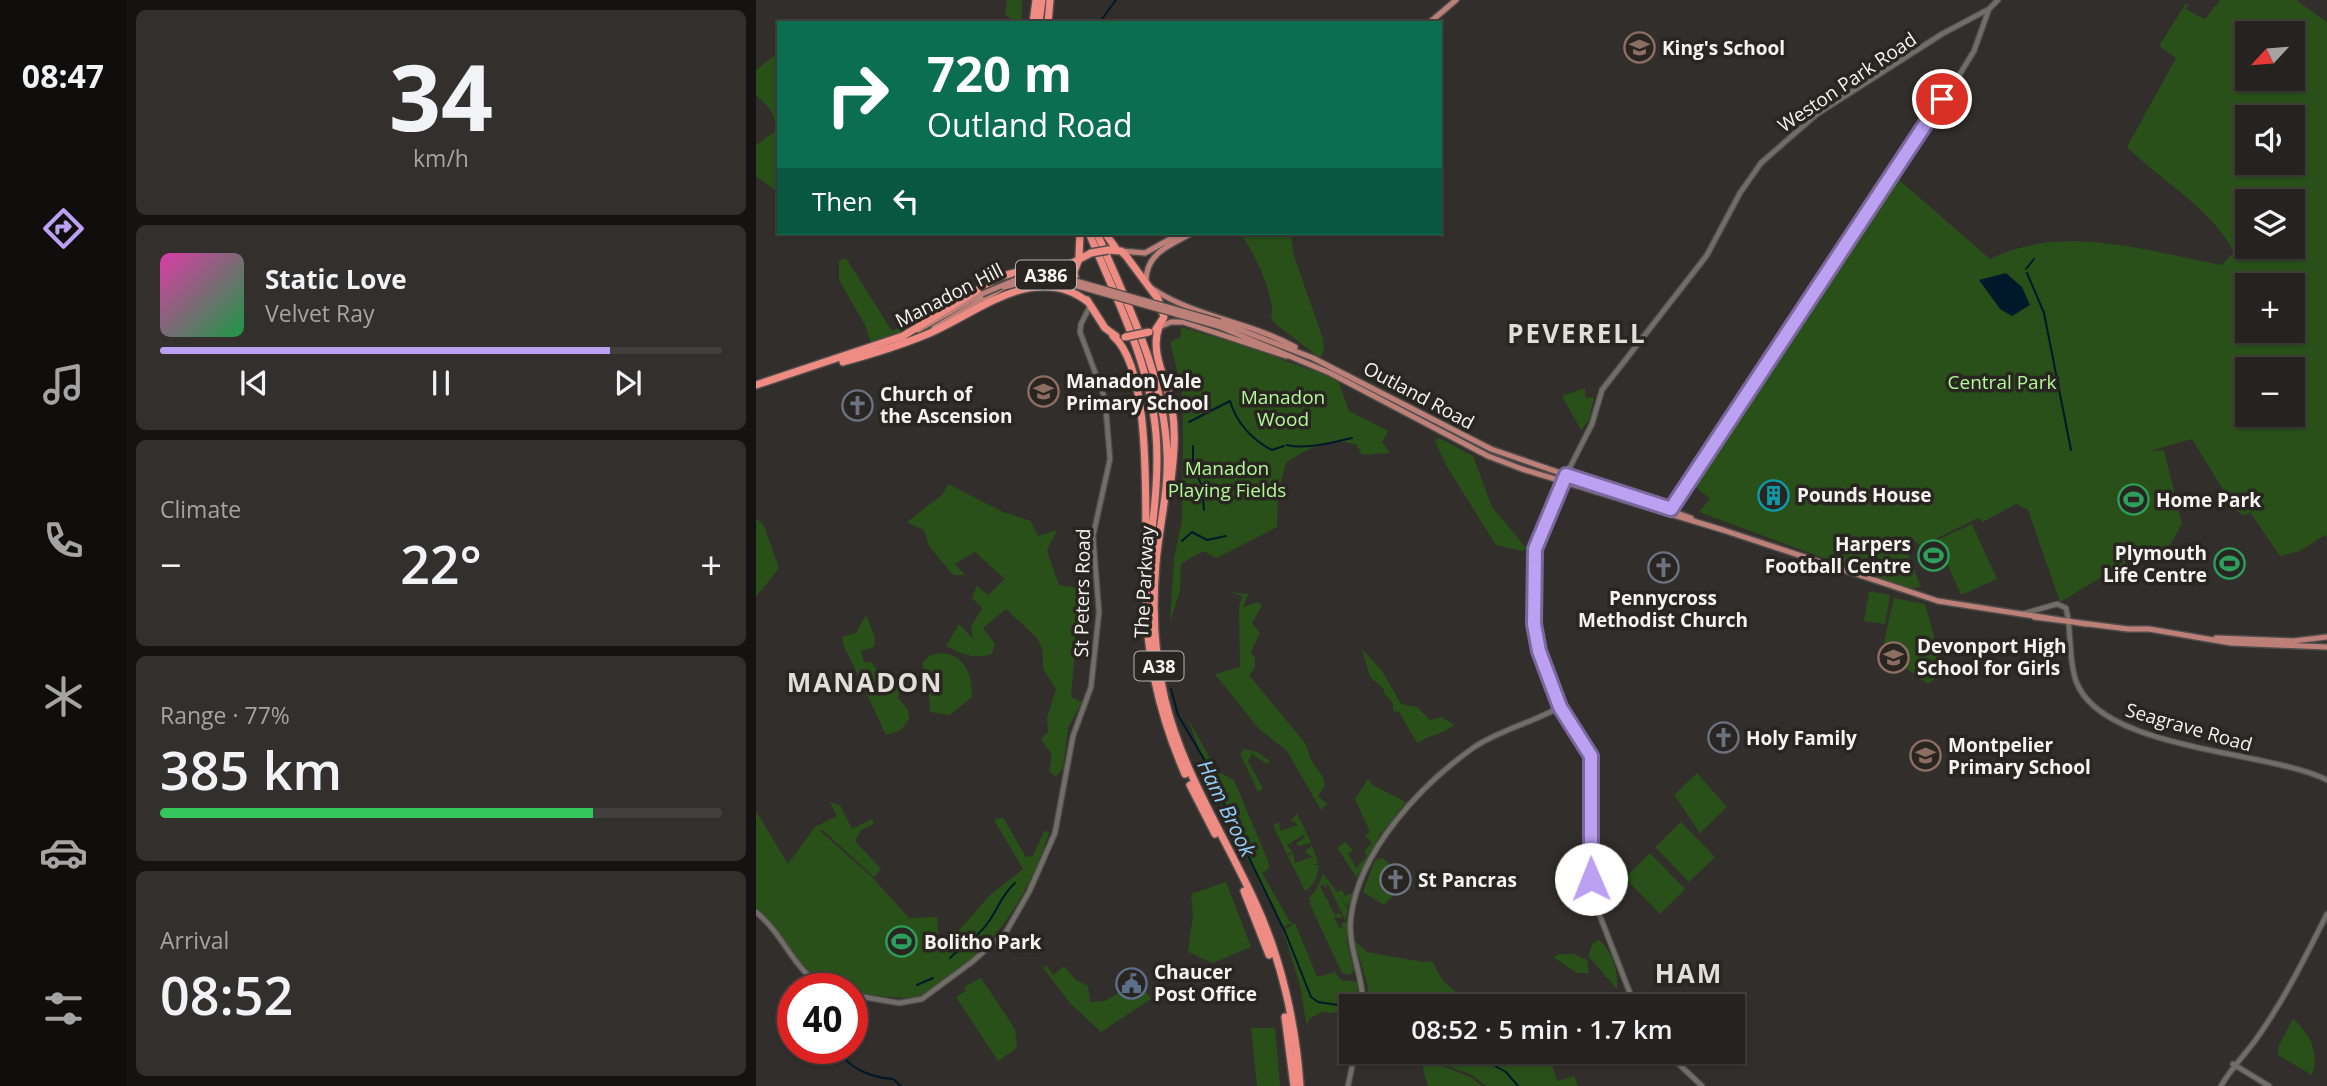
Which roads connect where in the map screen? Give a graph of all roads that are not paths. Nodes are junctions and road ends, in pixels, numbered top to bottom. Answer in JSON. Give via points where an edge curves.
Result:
{"nodes":[{"id":1,"x":1036,"y":0,"type":"edge"},
{"id":2,"x":1042,"y":0,"type":"edge"},
{"id":3,"x":1052,"y":0,"type":"edge"},
{"id":4,"x":1456,"y":0,"type":"edge"},
{"id":5,"x":1998,"y":0,"type":"edge"},
{"id":6,"x":1991,"y":7,"type":"junction"},
{"id":7,"x":1033,"y":21,"type":"edge"},
{"id":8,"x":1039,"y":21,"type":"edge"},
{"id":9,"x":1050,"y":21,"type":"edge"},
{"id":10,"x":1431,"y":21,"type":"edge"},
{"id":11,"x":1080,"y":235,"type":"edge"},
{"id":12,"x":1090,"y":235,"type":"edge"},
{"id":13,"x":1098,"y":235,"type":"edge"},
{"id":14,"x":1106,"y":235,"type":"edge"},
{"id":15,"x":1177,"y":235,"type":"edge"},
{"id":16,"x":1189,"y":235,"type":"edge"},
{"id":17,"x":1115,"y":250,"type":"junction"},
{"id":18,"x":1079,"y":259,"type":"junction"},
{"id":19,"x":1148,"y":284,"type":"junction"},
{"id":20,"x":1113,"y":293,"type":"junction"},
{"id":21,"x":1090,"y":304,"type":"junction"},
{"id":22,"x":1085,"y":319,"type":"junction"},
{"id":23,"x":1102,"y":324,"type":"junction"},
{"id":24,"x":1219,"y":324,"type":"junction"},
{"id":25,"x":1159,"y":327,"type":"junction"},
{"id":26,"x":902,"y":336,"type":"junction"},
{"id":27,"x":1113,"y":336,"type":"junction"},
{"id":28,"x":914,"y":339,"type":"junction"},
{"id":29,"x":1313,"y":358,"type":"junction"},
{"id":30,"x":1313,"y":365,"type":"junction"},
{"id":31,"x":803,"y":372,"type":"junction"},
{"id":32,"x":756,"y":385,"type":"edge"},
{"id":33,"x":756,"y":390,"type":"edge"},
{"id":34,"x":1565,"y":478,"type":"junction"},
{"id":35,"x":1670,"y":511,"type":"junction"},
{"id":36,"x":1162,"y":519,"type":"junction"},
{"id":37,"x":1147,"y":604,"type":"junction"},
{"id":38,"x":2022,"y":614,"type":"junction"},
{"id":39,"x":2067,"y":621,"type":"junction"},
{"id":40,"x":2202,"y":637,"type":"junction"},
{"id":41,"x":2325,"y":637,"type":"edge"},
{"id":42,"x":2327,"y":647,"type":"edge"},
{"id":43,"x":1560,"y":707,"type":"junction"},
{"id":44,"x":2327,"y":780,"type":"edge"},
{"id":45,"x":756,"y":912,"type":"edge"},
{"id":46,"x":2327,"y":914,"type":"edge"},
{"id":47,"x":806,"y":973,"type":"edge"},
{"id":48,"x":1361,"y":994,"type":"edge"},
{"id":49,"x":1630,"y":994,"type":"edge"},
{"id":50,"x":868,"y":998,"type":"edge"},
{"id":51,"x":1353,"y":1064,"type":"edge"},
{"id":52,"x":1679,"y":1064,"type":"edge"},
{"id":53,"x":2233,"y":1064,"type":"junction"},
{"id":54,"x":1294,"y":1086,"type":"edge"},
{"id":55,"x":1300,"y":1086,"type":"edge"},
{"id":56,"x":1348,"y":1086,"type":"edge"},
{"id":57,"x":1702,"y":1086,"type":"edge"},
{"id":58,"x":2221,"y":1086,"type":"edge"},
{"id":59,"x":2269,"y":1086,"type":"edge"}],
"edges":[{"from":1,"to":7,"type":"highway"},
{"from":2,"to":8,"type":"highway"},
{"from":3,"to":9,"type":"highway"},
{"from":4,"to":10,"type":"main road"},
{"from":5,"to":6,"type":"street"},
{"from":6,"to":34,"type":"street","name":"Weston Park Road","via":[[1817,114],[1761,163],[1707,255],[1602,390],[1592,424]]},
{"from":6,"to":35,"type":"street","via":[[1974,51],[1955,82]]},
{"from":11,"to":18,"type":"highway"},
{"from":12,"to":37,"type":"highway","name":"The Parkway","number":"A38","via":[[1138,353],[1152,409],[1157,472]]},
{"from":13,"to":36,"type":"highway","name":"The Parkway","number":"A38","via":[[1160,394],[1167,456]]},
{"from":14,"to":17,"type":"highway"},
{"from":15,"to":17,"type":"main road","via":[[1145,253]]},
{"from":16,"to":19,"type":"main road","via":[[1154,256],[1146,267]]},
{"from":17,"to":18,"type":"highway","bridge":true},
{"from":17,"to":19,"type":"highway"},
{"from":18,"to":21,"type":"highway","via":[[1074,279]]},
{"from":18,"to":26,"type":"highway","via":[[1065,267],[999,276]]},
{"from":19,"to":25,"type":"highway","via":[[1164,313]]},
{"from":19,"to":29,"type":"main road","via":[[1169,300],[1262,332]]},
{"from":20,"to":24,"type":"main road","name":"Outland Road","number":"A386","bridge":true},
{"from":20,"to":26,"type":"main road","name":"Manadon Hill","number":"A386","bridge":true,"via":[[1070,278],[1040,275],[1010,280]]},
{"from":20,"to":28,"type":"main road","name":"Manadon Hill","number":"A386","bridge":true,"via":[[1032,280],[1004,288]]},
{"from":21,"to":22,"type":"street","name":"St Peters Road"},
{"from":21,"to":23,"type":"highway"},
{"from":21,"to":28,"type":"highway","via":[[1063,288],[1027,288]]},
{"from":22,"to":23,"type":"street"},
{"from":22,"to":50,"type":"street","name":"St Peters Road","via":[[1080,332],[1105,399],[1110,459],[1093,536],[1099,612],[1091,687],[1073,736],[1055,833],[1006,932],[972,962],[922,999],[899,1003]]},
{"from":23,"to":27,"type":"highway"},
{"from":24,"to":29,"type":"main road","name":"Outland Road","number":"A386"},
{"from":24,"to":30,"type":"main road","name":"Outland Road","number":"A386"},
{"from":25,"to":27,"type":"highway","bridge":true},
{"from":25,"to":30,"type":"main road","via":[[1183,322]]},
{"from":25,"to":36,"type":"highway","number":"A38","via":[[1154,342],[1175,431]]},
{"from":26,"to":31,"type":"highway","name":"Manadon Hill","number":"A386"},
{"from":27,"to":37,"type":"highway","number":"A38","via":[[1129,355],[1140,415],[1146,477]]},
{"from":28,"to":31,"type":"highway","name":"Manadon Hill","number":"A386"},
{"from":29,"to":34,"type":"main road","name":"Outland Road","number":"A386","via":[[1464,437]]},
{"from":30,"to":34,"type":"main road","name":"Outland Road","number":"A386","via":[[1488,456]]},
{"from":31,"to":32,"type":"highway","number":"A386"},
{"from":31,"to":33,"type":"highway","number":"A386"},
{"from":34,"to":35,"type":"main road","name":"Outland Road","number":"A386"},
{"from":34,"to":43,"type":"street","name":"Weston Park Road","via":[[1535,549],[1533,599],[1536,642]]},
{"from":35,"to":38,"type":"main road","name":"Outland Road","number":"A386","via":[[1922,597]]},
{"from":36,"to":55,"type":"highway","name":"The Parkway","number":"A38","via":[[1154,626],[1165,700],[1193,780],[1269,937],[1290,1015]]},
{"from":37,"to":54,"type":"highway","name":"The Parkway","number":"A38","via":[[1151,665],[1166,730],[1264,938],[1282,1003]]},
{"from":38,"to":39,"type":"main road","name":"Outland Road","number":"A386"},
{"from":38,"to":39,"type":"street","via":[[2061,604]]},
{"from":39,"to":40,"type":"main road","name":"Outland Road","number":"A386"},
{"from":39,"to":44,"type":"street","name":"Seagrave Road","via":[[2076,681],[2087,700],[2110,719],[2144,733]]},
{"from":40,"to":41,"type":"main road","name":"Outland Road","number":"A386","via":[[2293,641]]},
{"from":40,"to":42,"type":"main road","name":"Outland Road","number":"A386","via":[[2264,646]]},
{"from":43,"to":48,"type":"street","via":[[1474,747],[1411,803],[1385,835],[1351,916]]},
{"from":43,"to":49,"type":"street","name":"Weston Park Road","via":[[1591,756],[1591,879],[1598,911]]},
{"from":45,"to":47,"type":"street","via":[[777,932]]},
{"from":46,"to":53,"type":"street","via":[[2270,1018]]},
{"from":51,"to":56,"type":"street"},
{"from":52,"to":57,"type":"street"},
{"from":53,"to":58,"type":"street"},
{"from":53,"to":59,"type":"street"}]}
